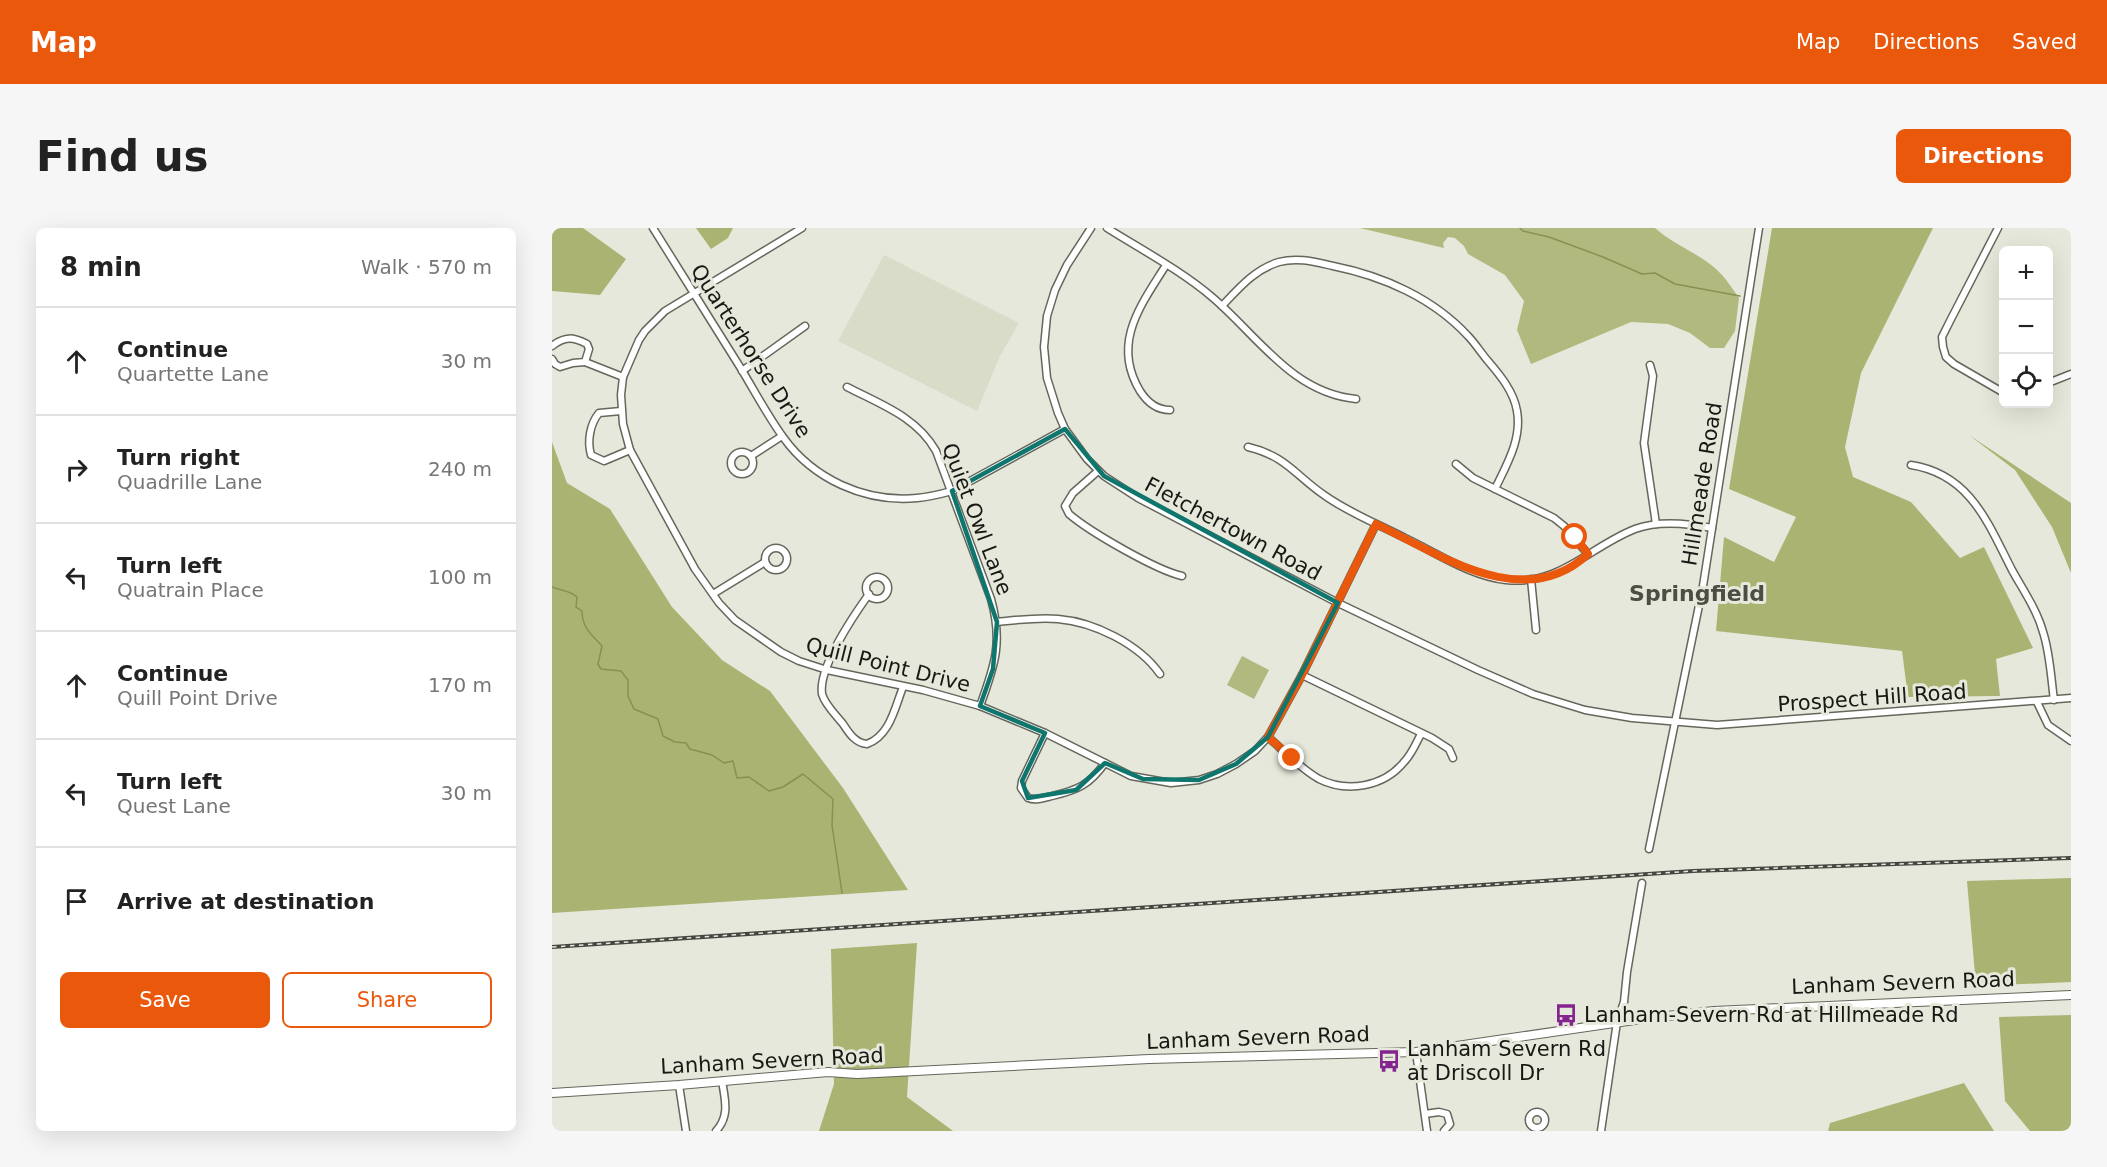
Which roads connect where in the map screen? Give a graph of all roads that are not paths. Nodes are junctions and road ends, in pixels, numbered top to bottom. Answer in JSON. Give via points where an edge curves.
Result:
{"nodes":[{"id":1,"x":653,"y":228,"type":"edge"},
{"id":2,"x":802,"y":228,"type":"edge"},
{"id":3,"x":1091,"y":228,"type":"edge"},
{"id":4,"x":1107,"y":228,"type":"edge"},
{"id":5,"x":1757,"y":228,"type":"edge"},
{"id":6,"x":1998,"y":228,"type":"edge"},
{"id":7,"x":1166,"y":265,"type":"junction"},
{"id":8,"x":694,"y":294,"type":"junction"},
{"id":9,"x":1222,"y":306,"type":"junction"},
{"id":10,"x":805,"y":326,"type":"dead end"},
{"id":11,"x":552,"y":346,"type":"edge"},
{"id":12,"x":552,"y":359,"type":"edge"},
{"id":13,"x":585,"y":362,"type":"junction"},
{"id":14,"x":1650,"y":364,"type":"dead end"},
{"id":15,"x":742,"y":370,"type":"junction"},
{"id":16,"x":2071,"y":374,"type":"edge"},
{"id":17,"x":623,"y":377,"type":"junction"},
{"id":18,"x":2053,"y":381,"type":"edge"},
{"id":19,"x":847,"y":387,"type":"dead end"},
{"id":20,"x":1999,"y":390,"type":"edge"},
{"id":21,"x":1356,"y":399,"type":"dead end"},
{"id":22,"x":1170,"y":410,"type":"dead end"},
{"id":23,"x":621,"y":411,"type":"junction"},
{"id":24,"x":1065,"y":429,"type":"junction"},
{"id":25,"x":782,"y":436,"type":"junction"},
{"id":26,"x":1248,"y":447,"type":"dead end"},
{"id":27,"x":630,"y":450,"type":"junction"},
{"id":28,"x":751,"y":456,"type":"dead end"},
{"id":29,"x":1456,"y":464,"type":"dead end"},
{"id":30,"x":1911,"y":465,"type":"dead end"},
{"id":31,"x":1098,"y":471,"type":"junction"},
{"id":32,"x":1495,"y":489,"type":"junction"},
{"id":33,"x":952,"y":491,"type":"junction"},
{"id":34,"x":1376,"y":524,"type":"junction"},
{"id":35,"x":1656,"y":524,"type":"junction"},
{"id":36,"x":1712,"y":528,"type":"junction"},
{"id":37,"x":1588,"y":554,"type":"junction"},
{"id":38,"x":765,"y":562,"type":"dead end"},
{"id":39,"x":1182,"y":576,"type":"dead end"},
{"id":40,"x":1531,"y":579,"type":"junction"},
{"id":41,"x":713,"y":594,"type":"junction"},
{"id":42,"x":868,"y":594,"type":"dead end"},
{"id":43,"x":1338,"y":603,"type":"junction"},
{"id":44,"x":997,"y":622,"type":"junction"},
{"id":45,"x":1536,"y":630,"type":"dead end"},
{"id":46,"x":826,"y":670,"type":"junction"},
{"id":47,"x":1160,"y":674,"type":"dead end"},
{"id":48,"x":1302,"y":675,"type":"junction"},
{"id":49,"x":903,"y":687,"type":"junction"},
{"id":50,"x":2071,"y":698,"type":"edge"},
{"id":51,"x":2054,"y":700,"type":"junction"},
{"id":52,"x":2037,"y":702,"type":"junction"},
{"id":53,"x":980,"y":706,"type":"junction"},
{"id":54,"x":1675,"y":721,"type":"junction"},
{"id":55,"x":1045,"y":733,"type":"junction"},
{"id":56,"x":1420,"y":734,"type":"junction"},
{"id":57,"x":1268,"y":737,"type":"junction"},
{"id":58,"x":2071,"y":741,"type":"edge"},
{"id":59,"x":1453,"y":758,"type":"dead end"},
{"id":60,"x":1105,"y":763,"type":"junction"},
{"id":61,"x":1649,"y":849,"type":"dead end"},
{"id":62,"x":1641,"y":883,"type":"dead end"},
{"id":63,"x":2071,"y":995,"type":"edge"},
{"id":64,"x":1617,"y":1022,"type":"junction"},
{"id":65,"x":1416,"y":1052,"type":"junction"},
{"id":66,"x":722,"y":1081,"type":"junction"},
{"id":67,"x":680,"y":1085,"type":"junction"},
{"id":68,"x":552,"y":1093,"type":"edge"},
{"id":69,"x":1425,"y":1114,"type":"junction"},
{"id":70,"x":686,"y":1129,"type":"edge"},
{"id":71,"x":693,"y":1131,"type":"edge"},
{"id":72,"x":716,"y":1131,"type":"edge"},
{"id":73,"x":1427,"y":1131,"type":"edge"},
{"id":74,"x":1444,"y":1131,"type":"edge"},
{"id":75,"x":1602,"y":1131,"type":"edge"}],
"edges":[{"from":1,"to":8,"type":"street","name":"Quarterhorse Drive"},
{"from":2,"to":8,"type":"street","name":"Quill Point Drive"},
{"from":3,"to":24,"type":"street","name":"Fletchertown Road","via":[[1059,279],[1046,326],[1047,378]]},
{"from":4,"to":7,"type":"street"},
{"from":5,"to":36,"type":"street","name":"Hillmeade Road"},
{"from":6,"to":20,"type":"street","via":[[1942,336],[1946,357]]},
{"from":7,"to":9,"type":"street"},
{"from":7,"to":22,"type":"street","via":[[1134,318],[1129,356],[1132,374],[1146,399],[1157,408]]},
{"from":8,"to":15,"type":"street","name":"Quarterhorse Drive"},
{"from":8,"to":17,"type":"street","name":"Quill Point Drive","via":[[665,312],[645,331]]},
{"from":9,"to":21,"type":"street","via":[[1289,370],[1332,394]]},
{"from":9,"to":32,"type":"street","via":[[1251,276],[1294,260],[1362,273],[1424,300],[1468,335],[1515,402],[1516,441]]},
{"from":10,"to":15,"type":"street"},
{"from":11,"to":13,"type":"street","via":[[568,338],[577,339],[588,346]]},
{"from":12,"to":13,"type":"street","via":[[560,367]]},
{"from":13,"to":17,"type":"street"},
{"from":14,"to":35,"type":"street","via":[[1653,376],[1644,443]]},
{"from":15,"to":25,"type":"street","name":"Quarterhorse Drive"},
{"from":16,"to":18,"type":"street"},
{"from":17,"to":23,"type":"street","name":"Quill Point Drive"},
{"from":19,"to":33,"type":"street","name":"Quiet Owl Lane","via":[[909,420],[925,434]]},
{"from":23,"to":27,"type":"street","name":"Quill Point Drive"},
{"from":23,"to":27,"type":"street","via":[[599,413],[596,417],[591,432],[591,455],[604,461]]},
{"from":24,"to":31,"type":"street","name":"Fletchertown Road"},
{"from":24,"to":33,"type":"street","name":"Quarterhorse Drive"},
{"from":25,"to":28,"type":"street"},
{"from":25,"to":33,"type":"street","name":"Quarterhorse Drive","via":[[810,467],[850,489],[897,499]]},
{"from":26,"to":34,"type":"street","via":[[1279,458],[1324,495]]},
{"from":27,"to":41,"type":"street","name":"Quill Point Drive","via":[[695,569]]},
{"from":29,"to":32,"type":"street"},
{"from":30,"to":51,"type":"street","via":[[1954,482],[1970,495],[1986,519],[2040,622]]},
{"from":31,"to":39,"type":"street","via":[[1073,493],[1066,510],[1099,535]]},
{"from":31,"to":43,"type":"street","name":"Fletchertown Road","via":[[1138,498]]},
{"from":32,"to":37,"type":"street","via":[[1564,526]]},
{"from":33,"to":44,"type":"street","name":"Quiet Owl Lane"},
{"from":34,"to":40,"type":"street","via":[[1479,573],[1508,580]]},
{"from":34,"to":43,"type":"street","name":"Quill Point Drive"},
{"from":35,"to":36,"type":"street"},
{"from":35,"to":37,"type":"street","via":[[1635,529]]},
{"from":36,"to":54,"type":"street","name":"Hillmeade Road"},
{"from":37,"to":40,"type":"street","via":[[1568,568]]},
{"from":38,"to":41,"type":"street"},
{"from":40,"to":45,"type":"street"},
{"from":41,"to":46,"type":"street","name":"Quill Point Drive","via":[[735,620],[758,638],[799,661]]},
{"from":42,"to":46,"type":"street","via":[[843,633]]},
{"from":43,"to":48,"type":"street","name":"Quill Point Drive"},
{"from":43,"to":54,"type":"street","name":"Fletchertown Road","via":[[1533,694],[1607,715]]},
{"from":44,"to":47,"type":"street","via":[[1054,618],[1077,622],[1128,646],[1150,661]]},
{"from":44,"to":53,"type":"street","name":"Quiet Owl Lane","via":[[993,669]]},
{"from":46,"to":49,"type":"street","name":"Quill Point Drive"},
{"from":46,"to":49,"type":"street","via":[[822,690],[825,702],[863,744],[872,742],[887,728]]},
{"from":48,"to":56,"type":"street"},
{"from":48,"to":57,"type":"street","name":"Quill Point Drive"},
{"from":49,"to":53,"type":"street","name":"Quill Point Drive"},
{"from":50,"to":51,"type":"street","name":"Prospect Hill Road"},
{"from":51,"to":52,"type":"street","name":"Prospect Hill Road"},
{"from":52,"to":54,"type":"street","name":"Prospect Hill Road","via":[[1738,724]]},
{"from":52,"to":58,"type":"street","via":[[2048,725]]},
{"from":53,"to":55,"type":"street","name":"Quill Point Drive"},
{"from":54,"to":61,"type":"street","name":"Hillmeade Road"},
{"from":55,"to":60,"type":"street","name":"Quill Point Drive"},
{"from":55,"to":60,"type":"street","via":[[1022,781],[1022,792],[1028,798],[1036,800],[1076,790],[1090,782]]},
{"from":56,"to":57,"type":"street","via":[[1404,763],[1390,774],[1377,782],[1348,787],[1314,775]]},
{"from":56,"to":59,"type":"street","via":[[1449,749]]},
{"from":57,"to":60,"type":"street","name":"Quill Point Drive","via":[[1236,765],[1189,782],[1143,779]]},
{"from":62,"to":64,"type":"street","via":[[1624,1002]]},
{"from":63,"to":64,"type":"main road","name":"Lanham Severn Road","via":[[1747,1008]]},
{"from":64,"to":65,"type":"main road","name":"Lanham Severn Road"},
{"from":64,"to":75,"type":"street"},
{"from":65,"to":66,"type":"main road","name":"Lanham Severn Road","via":[[828,1072]]},
{"from":65,"to":69,"type":"street"},
{"from":66,"to":67,"type":"main road","name":"Lanham Severn Road"},
{"from":66,"to":72,"type":"street","via":[[726,1115]]},
{"from":67,"to":68,"type":"main road","name":"Lanham Severn Road"},
{"from":67,"to":70,"type":"street"},
{"from":69,"to":73,"type":"street"},
{"from":69,"to":74,"type":"street","via":[[1447,1114],[1450,1124]]},
{"from":70,"to":71,"type":"street"}]}
